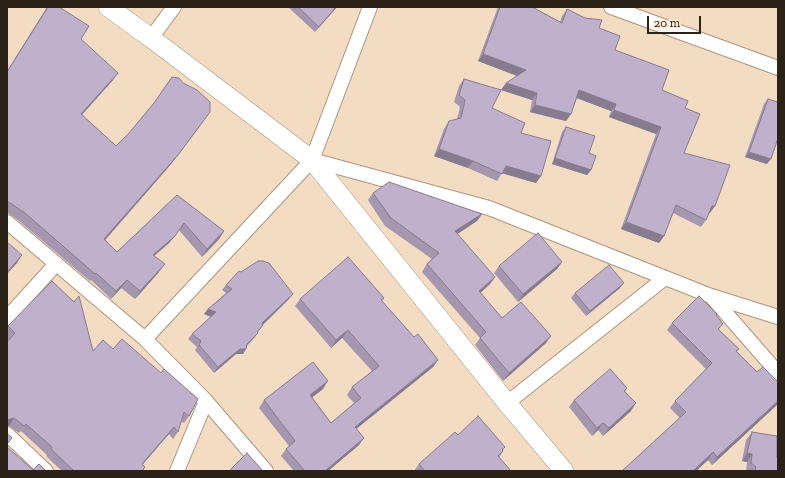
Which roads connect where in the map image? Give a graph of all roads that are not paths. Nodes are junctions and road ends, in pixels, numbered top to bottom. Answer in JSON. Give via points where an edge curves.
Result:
{"nodes":[{"id":1,"x":108,"y":7,"type":"edge"},
{"id":2,"x":174,"y":7,"type":"edge"},
{"id":3,"x":370,"y":7,"type":"edge"},
{"id":4,"x":611,"y":7,"type":"edge"},
{"id":5,"x":151,"y":38,"type":"junction"},
{"id":6,"x":778,"y":68,"type":"edge"},
{"id":7,"x":312,"y":160,"type":"junction"},
{"id":8,"x":7,"y":222,"type":"edge"},
{"id":9,"x":56,"y":264,"type":"junction"},
{"id":10,"x":665,"y":278,"type":"junction"},
{"id":11,"x":711,"y":296,"type":"junction"},
{"id":12,"x":778,"y":317,"type":"edge"},
{"id":13,"x":7,"y":318,"type":"edge"},
{"id":14,"x":145,"y":339,"type":"junction"},
{"id":15,"x":778,"y":373,"type":"edge"},
{"id":16,"x":206,"y":401,"type":"junction"},
{"id":17,"x":507,"y":403,"type":"junction"},
{"id":18,"x":7,"y":434,"type":"edge"},
{"id":19,"x":46,"y":471,"type":"edge"},
{"id":20,"x":177,"y":471,"type":"edge"},
{"id":21,"x":266,"y":471,"type":"edge"},
{"id":22,"x":564,"y":471,"type":"edge"}],
"edges":[{"from":1,"to":5,"type":"street"},
{"from":2,"to":5,"type":"street"},
{"from":3,"to":7,"type":"street"},
{"from":4,"to":6,"type":"street"},
{"from":5,"to":7,"type":"street"},
{"from":7,"to":10,"type":"street","via":[[489,208]]},
{"from":7,"to":14,"type":"street"},
{"from":7,"to":17,"type":"street"},
{"from":8,"to":9,"type":"street"},
{"from":9,"to":13,"type":"street"},
{"from":9,"to":14,"type":"street"},
{"from":10,"to":11,"type":"street"},
{"from":10,"to":17,"type":"street"},
{"from":11,"to":12,"type":"street"},
{"from":11,"to":15,"type":"street"},
{"from":14,"to":16,"type":"street"},
{"from":16,"to":20,"type":"street"},
{"from":16,"to":21,"type":"street"},
{"from":17,"to":22,"type":"street"},
{"from":18,"to":19,"type":"street"}]}
